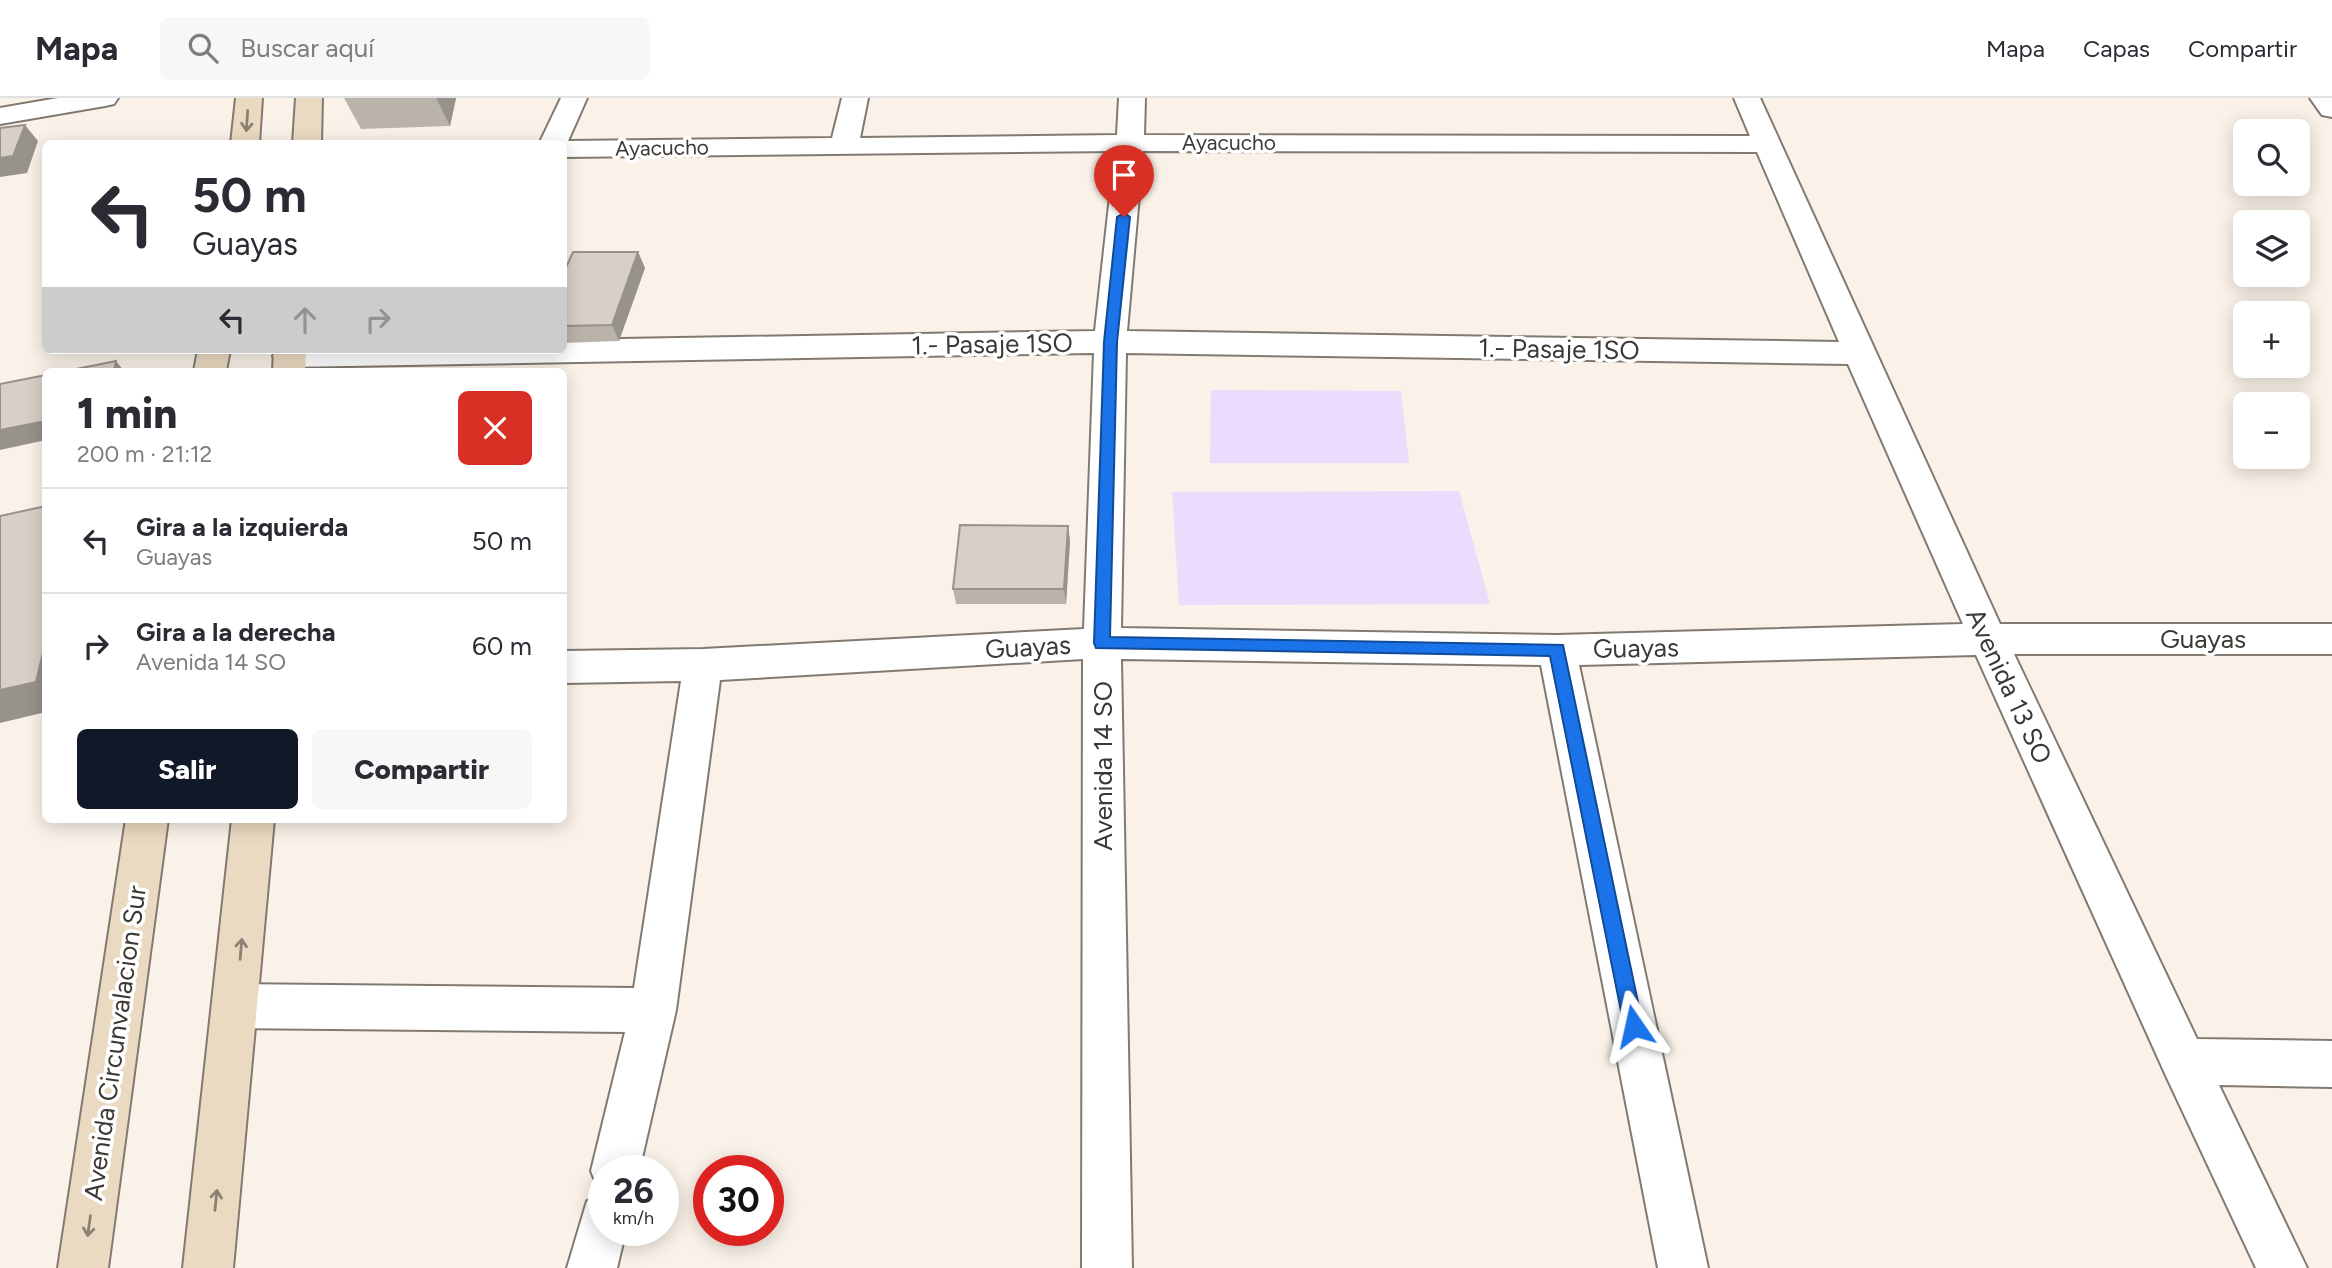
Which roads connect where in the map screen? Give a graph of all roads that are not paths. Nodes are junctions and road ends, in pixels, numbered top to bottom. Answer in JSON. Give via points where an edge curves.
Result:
{"nodes":[{"id":1,"x":105,"y":98,"type":"edge"},
{"id":2,"x":249,"y":98,"type":"edge"},
{"id":3,"x":309,"y":98,"type":"edge"},
{"id":4,"x":574,"y":98,"type":"edge"},
{"id":5,"x":855,"y":98,"type":"edge"},
{"id":6,"x":1132,"y":98,"type":"edge"},
{"id":7,"x":1747,"y":98,"type":"edge"},
{"id":8,"x":2323,"y":98,"type":"edge"},
{"id":9,"x":2332,"y":109,"type":"edge"},
{"id":10,"x":0,"y":116,"type":"edge"},
{"id":11,"x":245,"y":140,"type":"edge"},
{"id":12,"x":307,"y":140,"type":"edge"},
{"id":13,"x":555,"y":140,"type":"edge"},
{"id":14,"x":1131,"y":143,"type":"junction"},
{"id":15,"x":1768,"y":144,"type":"junction"},
{"id":16,"x":844,"y":146,"type":"junction"},
{"id":17,"x":567,"y":149,"type":"edge"},
{"id":18,"x":1110,"y":342,"type":"junction"},
{"id":19,"x":567,"y":353,"type":"edge"},
{"id":20,"x":1862,"y":353,"type":"junction"},
{"id":21,"x":530,"y":354,"type":"edge"},
{"id":22,"x":289,"y":359,"type":"edge"},
{"id":23,"x":1987,"y":639,"type":"junction"},
{"id":24,"x":2332,"y":639,"type":"edge"},
{"id":25,"x":1102,"y":643,"type":"junction"},
{"id":26,"x":1557,"y":650,"type":"junction"},
{"id":27,"x":703,"y":665,"type":"junction"},
{"id":28,"x":567,"y":667,"type":"edge"},
{"id":29,"x":146,"y":823,"type":"edge"},
{"id":30,"x":253,"y":823,"type":"edge"},
{"id":31,"x":236,"y":1006,"type":"junction"},
{"id":32,"x":653,"y":1010,"type":"junction"},
{"id":33,"x":2183,"y":1062,"type":"junction"},
{"id":34,"x":2332,"y":1063,"type":"edge"},
{"id":35,"x":619,"y":1155,"type":"edge"},
{"id":36,"x":597,"y":1246,"type":"edge"},
{"id":37,"x":83,"y":1268,"type":"edge"},
{"id":38,"x":208,"y":1268,"type":"edge"},
{"id":39,"x":592,"y":1268,"type":"edge"},
{"id":40,"x":1107,"y":1268,"type":"edge"},
{"id":41,"x":1683,"y":1268,"type":"edge"},
{"id":42,"x":2282,"y":1268,"type":"edge"}],
"edges":[{"from":1,"to":10,"type":"street"},
{"from":2,"to":11,"type":"main road","one_way":true},
{"from":3,"to":12,"type":"main road"},
{"from":4,"to":13,"type":"street"},
{"from":5,"to":16,"type":"street"},
{"from":6,"to":14,"type":"street","name":"Avenida 14 SO"},
{"from":7,"to":15,"type":"street","name":"Avenida 13 SO"},
{"from":8,"to":9,"type":"street"},
{"from":14,"to":15,"type":"street","name":"Ayacucho"},
{"from":14,"to":16,"type":"street","name":"Ayacucho"},
{"from":14,"to":18,"type":"street","name":"Avenida 14 SO"},
{"from":15,"to":20,"type":"street","name":"Avenida 13 SO"},
{"from":16,"to":17,"type":"street","name":"Ayacucho"},
{"from":18,"to":19,"type":"street","name":"1.- Pasaje 1SO"},
{"from":18,"to":20,"type":"street","name":"1.- Pasaje 1SO"},
{"from":18,"to":25,"type":"street","name":"Avenida 14 SO"},
{"from":20,"to":23,"type":"street","name":"Avenida 13 SO"},
{"from":21,"to":22,"type":"street","name":"1.- Pasaje 1SO"},
{"from":23,"to":24,"type":"street","name":"Guayas"},
{"from":23,"to":26,"type":"street","name":"Guayas"},
{"from":23,"to":33,"type":"street","name":"Avenida 13 SO"},
{"from":25,"to":26,"type":"street","name":"Guayas"},
{"from":25,"to":27,"type":"street","name":"Guayas"},
{"from":25,"to":40,"type":"street","name":"Avenida 14 SO"},
{"from":26,"to":41,"type":"street"},
{"from":27,"to":28,"type":"street","name":"Guayas"},
{"from":27,"to":32,"type":"street"},
{"from":29,"to":37,"type":"main road","name":"Avenida Circunvalacion Sur","one_way":true},
{"from":31,"to":30,"type":"main road","one_way":true},
{"from":31,"to":32,"type":"street"},
{"from":38,"to":31,"type":"main road","one_way":true},
{"from":32,"to":35,"type":"street"},
{"from":33,"to":34,"type":"street"},
{"from":33,"to":42,"type":"street","name":"Avenida 13 SO"},
{"from":36,"to":39,"type":"street"}]}
